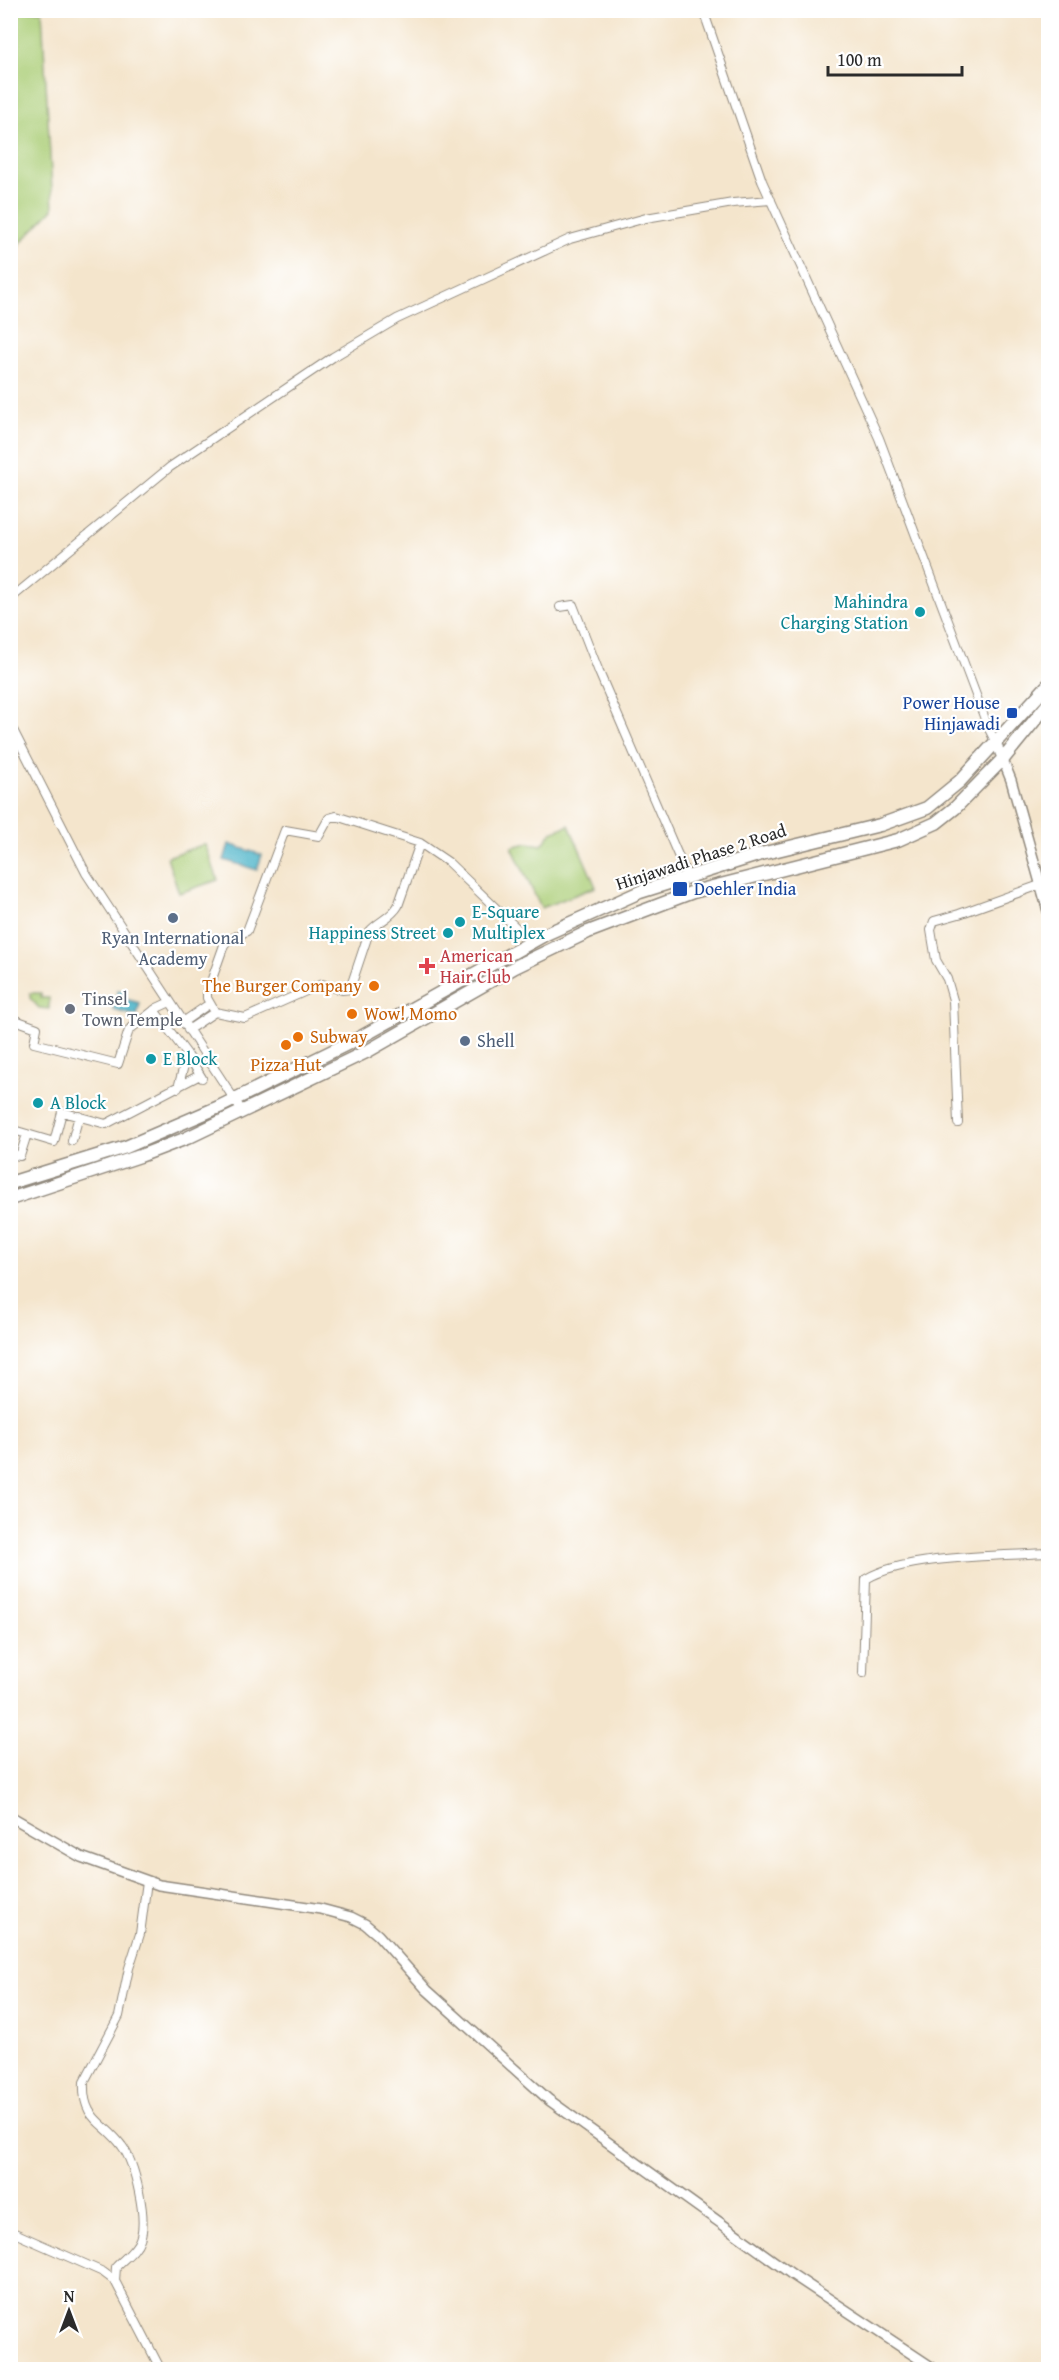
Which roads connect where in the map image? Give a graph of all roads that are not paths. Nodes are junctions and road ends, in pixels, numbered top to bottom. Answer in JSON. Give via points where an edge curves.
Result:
{"nodes":[{"id":1,"x":703,"y":10,"type":"edge"},
{"id":2,"x":771,"y":200,"type":"junction"},
{"id":3,"x":10,"y":599,"type":"edge"},
{"id":4,"x":560,"y":607,"type":"dead end"},
{"id":5,"x":1048,"y":685,"type":"edge"},
{"id":6,"x":1048,"y":704,"type":"edge"},
{"id":7,"x":10,"y":724,"type":"edge"},
{"id":8,"x":996,"y":743,"type":"junction"},
{"id":9,"x":1004,"y":758,"type":"junction"},
{"id":10,"x":420,"y":843,"type":"junction"},
{"id":11,"x":687,"y":876,"type":"junction"},
{"id":12,"x":1040,"y":885,"type":"junction"},
{"id":13,"x":693,"y":892,"type":"junction"},
{"id":14,"x":1048,"y":911,"type":"edge"},
{"id":15,"x":531,"y":942,"type":"junction"},
{"id":16,"x":10,"y":975,"type":"edge"},
{"id":17,"x":10,"y":983,"type":"edge"},
{"id":18,"x":170,"y":1002,"type":"junction"},
{"id":19,"x":210,"y":1004,"type":"junction"},
{"id":20,"x":154,"y":1010,"type":"junction"},
{"id":21,"x":215,"y":1012,"type":"junction"},
{"id":22,"x":10,"y":1018,"type":"edge"},
{"id":23,"x":186,"y":1026,"type":"junction"},
{"id":24,"x":187,"y":1053,"type":"junction"},
{"id":25,"x":178,"y":1088,"type":"junction"},
{"id":26,"x":234,"y":1100,"type":"junction"},
{"id":27,"x":242,"y":1111,"type":"junction"},
{"id":28,"x":79,"y":1116,"type":"junction"},
{"id":29,"x":958,"y":1123,"type":"dead end"},
{"id":30,"x":10,"y":1129,"type":"edge"},
{"id":31,"x":27,"y":1134,"type":"junction"},
{"id":32,"x":72,"y":1141,"type":"dead end"},
{"id":33,"x":10,"y":1154,"type":"edge"},
{"id":34,"x":10,"y":1183,"type":"edge"},
{"id":35,"x":10,"y":1199,"type":"edge"},
{"id":36,"x":1048,"y":1553,"type":"edge"},
{"id":37,"x":863,"y":1673,"type":"dead end"},
{"id":38,"x":10,"y":1816,"type":"edge"},
{"id":39,"x":147,"y":1881,"type":"junction"},
{"id":40,"x":10,"y":2231,"type":"edge"},
{"id":41,"x":115,"y":2281,"type":"junction"},
{"id":42,"x":161,"y":2370,"type":"edge"},
{"id":43,"x":936,"y":2370,"type":"edge"}],
"edges":[{"from":1,"to":2,"type":"street"},
{"from":2,"to":3,"type":"street","via":[[646,218],[570,238],[397,319],[323,363],[170,467]]},
{"from":2,"to":8,"type":"street","via":[[879,438]]},
{"from":4,"to":11,"type":"street","via":[[573,605]]},
{"from":5,"to":8,"type":"main road","name":"Hinjawadi Phase 2 Road"},
{"from":6,"to":9,"type":"main road","name":"Hinjawadi Phase 2 Road"},
{"from":7,"to":18,"type":"street","via":[[86,873]]},
{"from":8,"to":9,"type":"street"},
{"from":8,"to":11,"type":"main road","name":"Hinjawadi Phase 2 Road","via":[[927,808],[880,825]]},
{"from":9,"to":12,"type":"street"},
{"from":9,"to":13,"type":"main road","name":"Hinjawadi Phase 2 Road","via":[[954,808],[918,832]]},
{"from":10,"to":15,"type":"street","via":[[448,862]]},
{"from":10,"to":19,"type":"street","via":[[336,816],[329,818],[319,836],[286,829],[247,931],[224,945],[207,993]]},
{"from":10,"to":21,"type":"street","via":[[398,906],[369,932],[350,989],[322,984],[245,1018]]},
{"from":11,"to":13,"type":"main road"},
{"from":11,"to":15,"type":"main road","name":"Hinjawadi Phase 2 Road","via":[[602,908]]},
{"from":12,"to":14,"type":"street"},
{"from":12,"to":29,"type":"street","via":[[934,921],[931,930],[936,960],[953,1000]]},
{"from":13,"to":27,"type":"main road","name":"Hinjawadi Phase 2 Road","via":[[553,948],[386,1041]]},
{"from":15,"to":26,"type":"main road","name":"Hinjawadi Phase 2 Road","via":[[361,1037]]},
{"from":16,"to":17,"type":"street"},
{"from":18,"to":20,"type":"street"},
{"from":18,"to":23,"type":"street"},
{"from":19,"to":21,"type":"street"},
{"from":19,"to":23,"type":"street"},
{"from":20,"to":22,"type":"street","via":[[129,1030],[118,1064],[34,1043],[37,1028]]},
{"from":20,"to":24,"type":"street"},
{"from":21,"to":23,"type":"street"},
{"from":23,"to":26,"type":"street"},
{"from":24,"to":25,"type":"street"},
{"from":24,"to":25,"type":"street","via":[[202,1078]]},
{"from":25,"to":28,"type":"street","via":[[106,1124]]},
{"from":26,"to":27,"type":"street"},
{"from":26,"to":34,"type":"main road","name":"Hinjawadi Phase 2 Road","via":[[139,1143]]},
{"from":27,"to":35,"type":"main road","name":"Hinjawadi Phase 2 Road","via":[[140,1156]]},
{"from":28,"to":31,"type":"street","via":[[62,1112],[54,1142]]},
{"from":28,"to":32,"type":"street"},
{"from":30,"to":31,"type":"street"},
{"from":31,"to":33,"type":"street","via":[[20,1156]]},
{"from":36,"to":37,"type":"street","via":[[930,1561],[877,1572],[866,1579]]},
{"from":38,"to":39,"type":"street","via":[[81,1857]]},
{"from":39,"to":41,"type":"street","via":[[140,1934],[119,2016],[84,2082],[83,2095],[94,2119],[127,2154],[141,2204],[141,2238],[116,2267]]},
{"from":39,"to":43,"type":"street","via":[[321,1909],[365,1924],[427,1990],[549,2100],[794,2275]]},
{"from":40,"to":41,"type":"street"},
{"from":41,"to":42,"type":"street"}]}
